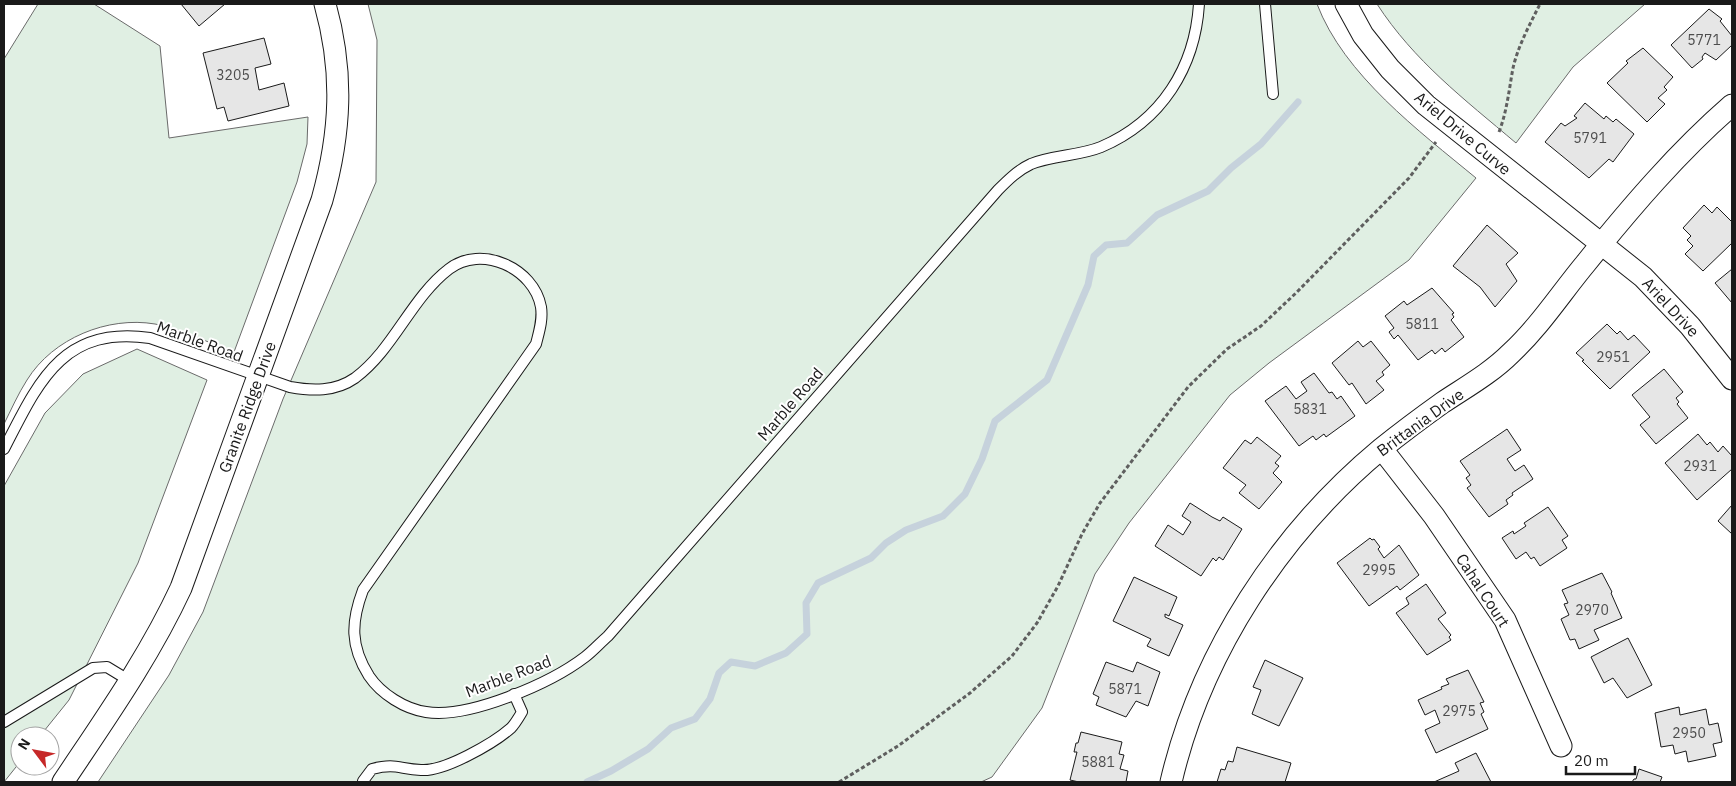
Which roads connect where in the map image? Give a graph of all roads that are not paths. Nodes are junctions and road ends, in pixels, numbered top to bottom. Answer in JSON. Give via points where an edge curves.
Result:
{"nodes":[{"id":1,"x":325,"y":4,"type":"edge"},
{"id":2,"x":1199,"y":4,"type":"edge"},
{"id":3,"x":1265,"y":4,"type":"edge"},
{"id":4,"x":1346,"y":4,"type":"edge"},
{"id":5,"x":1273,"y":94,"type":"dead end"},
{"id":6,"x":1732,"y":105,"type":"edge"},
{"id":7,"x":1601,"y":244,"type":"junction"},
{"id":8,"x":258,"y":378,"type":"junction"},
{"id":9,"x":1732,"y":379,"type":"edge"},
{"id":10,"x":4,"y":449,"type":"edge"},
{"id":11,"x":1382,"y":449,"type":"junction"},
{"id":12,"x":130,"y":681,"type":"junction"},
{"id":13,"x":514,"y":694,"type":"junction"},
{"id":14,"x":4,"y":722,"type":"edge"},
{"id":15,"x":1561,"y":746,"type":"dead end"},
{"id":16,"x":363,"y":780,"type":"dead end"},
{"id":17,"x":63,"y":782,"type":"edge"},
{"id":18,"x":1172,"y":782,"type":"edge"}],
"edges":[{"from":1,"to":8,"type":"street","name":"Granite Ridge Drive","via":[[339,72],[333,162]]},
{"from":2,"to":13,"type":"lane","name":"Marble Road","via":[[1190,55],[1166,97],[1147,118],[1101,147],[1032,164],[998,190],[608,636],[562,672]]},
{"from":3,"to":5,"type":"lane"},
{"from":4,"to":7,"type":"street","name":"Ariel Drive Curve","via":[[1363,35],[1390,69],[1426,105]]},
{"from":6,"to":7,"type":"street","name":"Brittania Drive","via":[[1676,158]]},
{"from":7,"to":9,"type":"street","name":"Ariel Drive","via":[[1664,297]]},
{"from":7,"to":11,"type":"street","name":"Brittania Drive","via":[[1533,331],[1511,353],[1489,373],[1415,422]]},
{"from":8,"to":10,"type":"lane","name":"Marble Road","via":[[150,338],[127,334],[102,338],[81,346],[60,360],[44,377]]},
{"from":8,"to":12,"type":"street","name":"Granite Ridge Drive","via":[[181,588]]},
{"from":8,"to":13,"type":"lane","name":"Marble Road","via":[[308,391],[332,388],[354,378],[370,364],[432,284],[450,267],[471,260],[488,259],[508,264],[525,276],[541,306],[541,326],[536,344],[367,583],[355,613],[354,639],[361,663],[373,681],[387,695],[406,706],[426,712],[448,712]]},
{"from":11,"to":15,"type":"street","name":"Cahal Court","via":[[1434,516],[1505,620]]},
{"from":11,"to":18,"type":"street","name":"Brittania Drive","via":[[1336,490],[1301,529],[1246,605],[1224,643],[1195,708]]},
{"from":12,"to":14,"type":"lane","via":[[107,667],[93,668]]},
{"from":12,"to":17,"type":"street","name":"Granite Ridge Drive"},
{"from":13,"to":16,"type":"lane","via":[[522,712],[512,727],[485,747],[423,771],[390,765],[372,769]]}]}
